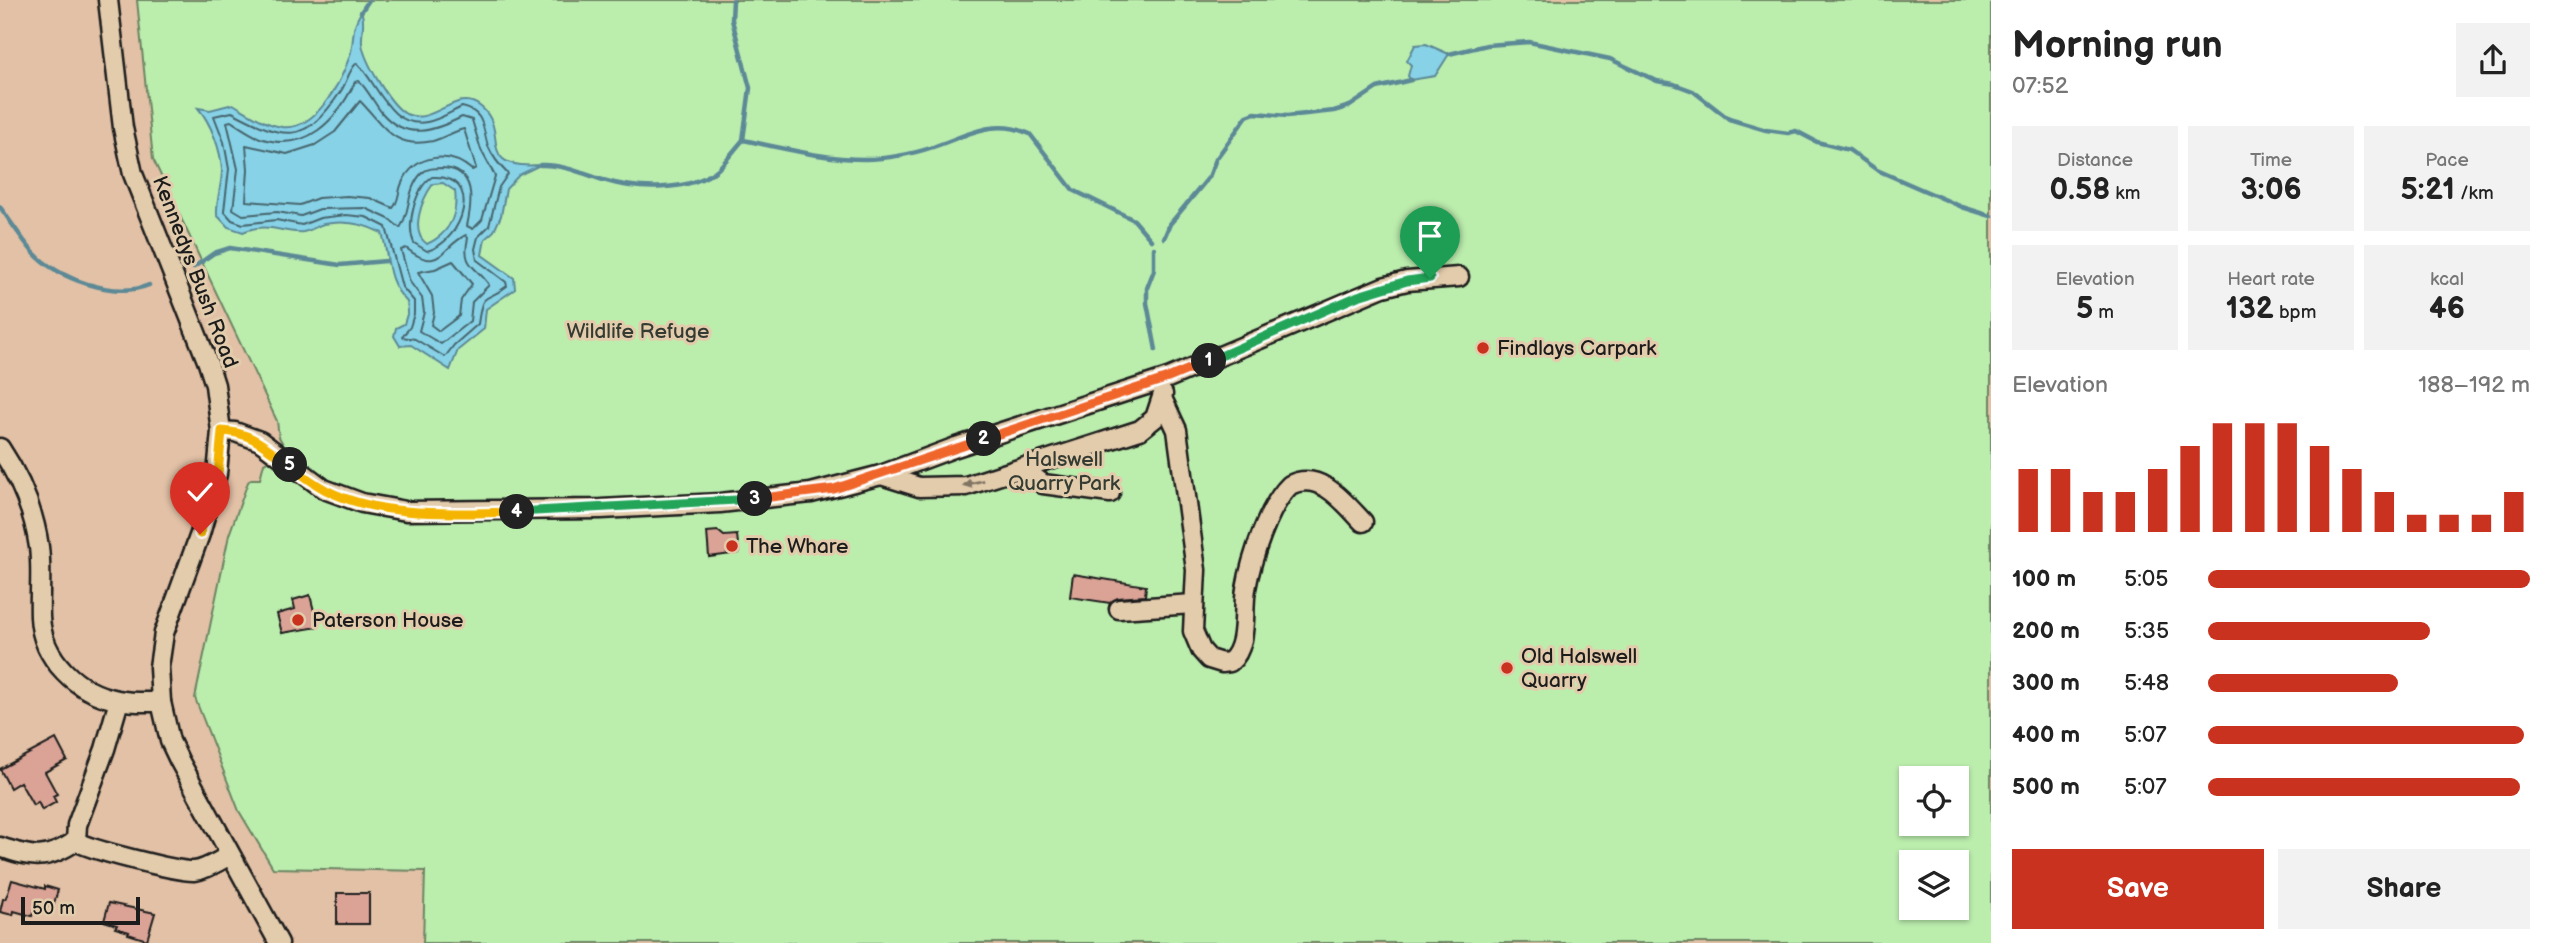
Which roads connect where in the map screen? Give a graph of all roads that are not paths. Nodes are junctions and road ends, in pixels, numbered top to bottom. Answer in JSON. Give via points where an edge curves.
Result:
{"nodes":[{"id":1,"x":108,"y":0,"type":"edge"},
{"id":2,"x":1460,"y":277,"type":"dead end"},
{"id":3,"x":1168,"y":378,"type":"junction"},
{"id":4,"x":1162,"y":398,"type":"junction"},
{"id":5,"x":222,"y":431,"type":"junction"},
{"id":6,"x":0,"y":448,"type":"edge"},
{"id":7,"x":1023,"y":469,"type":"junction"},
{"id":8,"x":881,"y":475,"type":"junction"},
{"id":9,"x":1110,"y":493,"type":"dead end"},
{"id":10,"x":1363,"y":522,"type":"dead end"},
{"id":11,"x":1194,"y":604,"type":"junction"},
{"id":12,"x":1119,"y":610,"type":"dead end"},
{"id":13,"x":119,"y":701,"type":"junction"},
{"id":14,"x":161,"y":702,"type":"junction"},
{"id":15,"x":76,"y":841,"type":"junction"},
{"id":16,"x":0,"y":847,"type":"edge"},
{"id":17,"x":229,"y":856,"type":"junction"},
{"id":18,"x":279,"y":943,"type":"edge"}],
"edges":[{"from":1,"to":5,"type":"street","name":"Kennedys Bush Road","via":[[132,174],[208,363]]},
{"from":2,"to":3,"type":"street","via":[[1383,287]]},
{"from":3,"to":4,"type":"street"},
{"from":3,"to":8,"type":"street"},
{"from":4,"to":7,"type":"street","via":[[1155,418],[1140,430]]},
{"from":4,"to":11,"type":"street","via":[[1178,439],[1196,570]]},
{"from":5,"to":8,"type":"street","via":[[260,440],[324,489],[362,503],[406,511],[514,512],[720,503],[823,492]]},
{"from":5,"to":14,"type":"street","name":"Kennedys Bush Road","via":[[210,502],[164,633],[159,667]]},
{"from":6,"to":13,"type":"street","via":[[20,483],[35,525],[40,618],[46,644],[72,679]]},
{"from":7,"to":8,"type":"street","one_way":true,"via":[[948,488],[907,485]]},
{"from":7,"to":9,"type":"street","via":[[1043,484]]},
{"from":10,"to":11,"type":"street","via":[[1317,482],[1290,485],[1280,497],[1257,551],[1235,657],[1222,663],[1209,659],[1196,641]]},
{"from":11,"to":12,"type":"street"},
{"from":13,"to":14,"type":"street"},
{"from":13,"to":15,"type":"street","via":[[77,825]]},
{"from":14,"to":17,"type":"street","name":"Kennedys Bush Road","via":[[170,741]]},
{"from":15,"to":16,"type":"street","via":[[51,856]]},
{"from":15,"to":17,"type":"street","via":[[191,871]]},
{"from":17,"to":18,"type":"street","name":"Kennedys Bush Road"}]}
